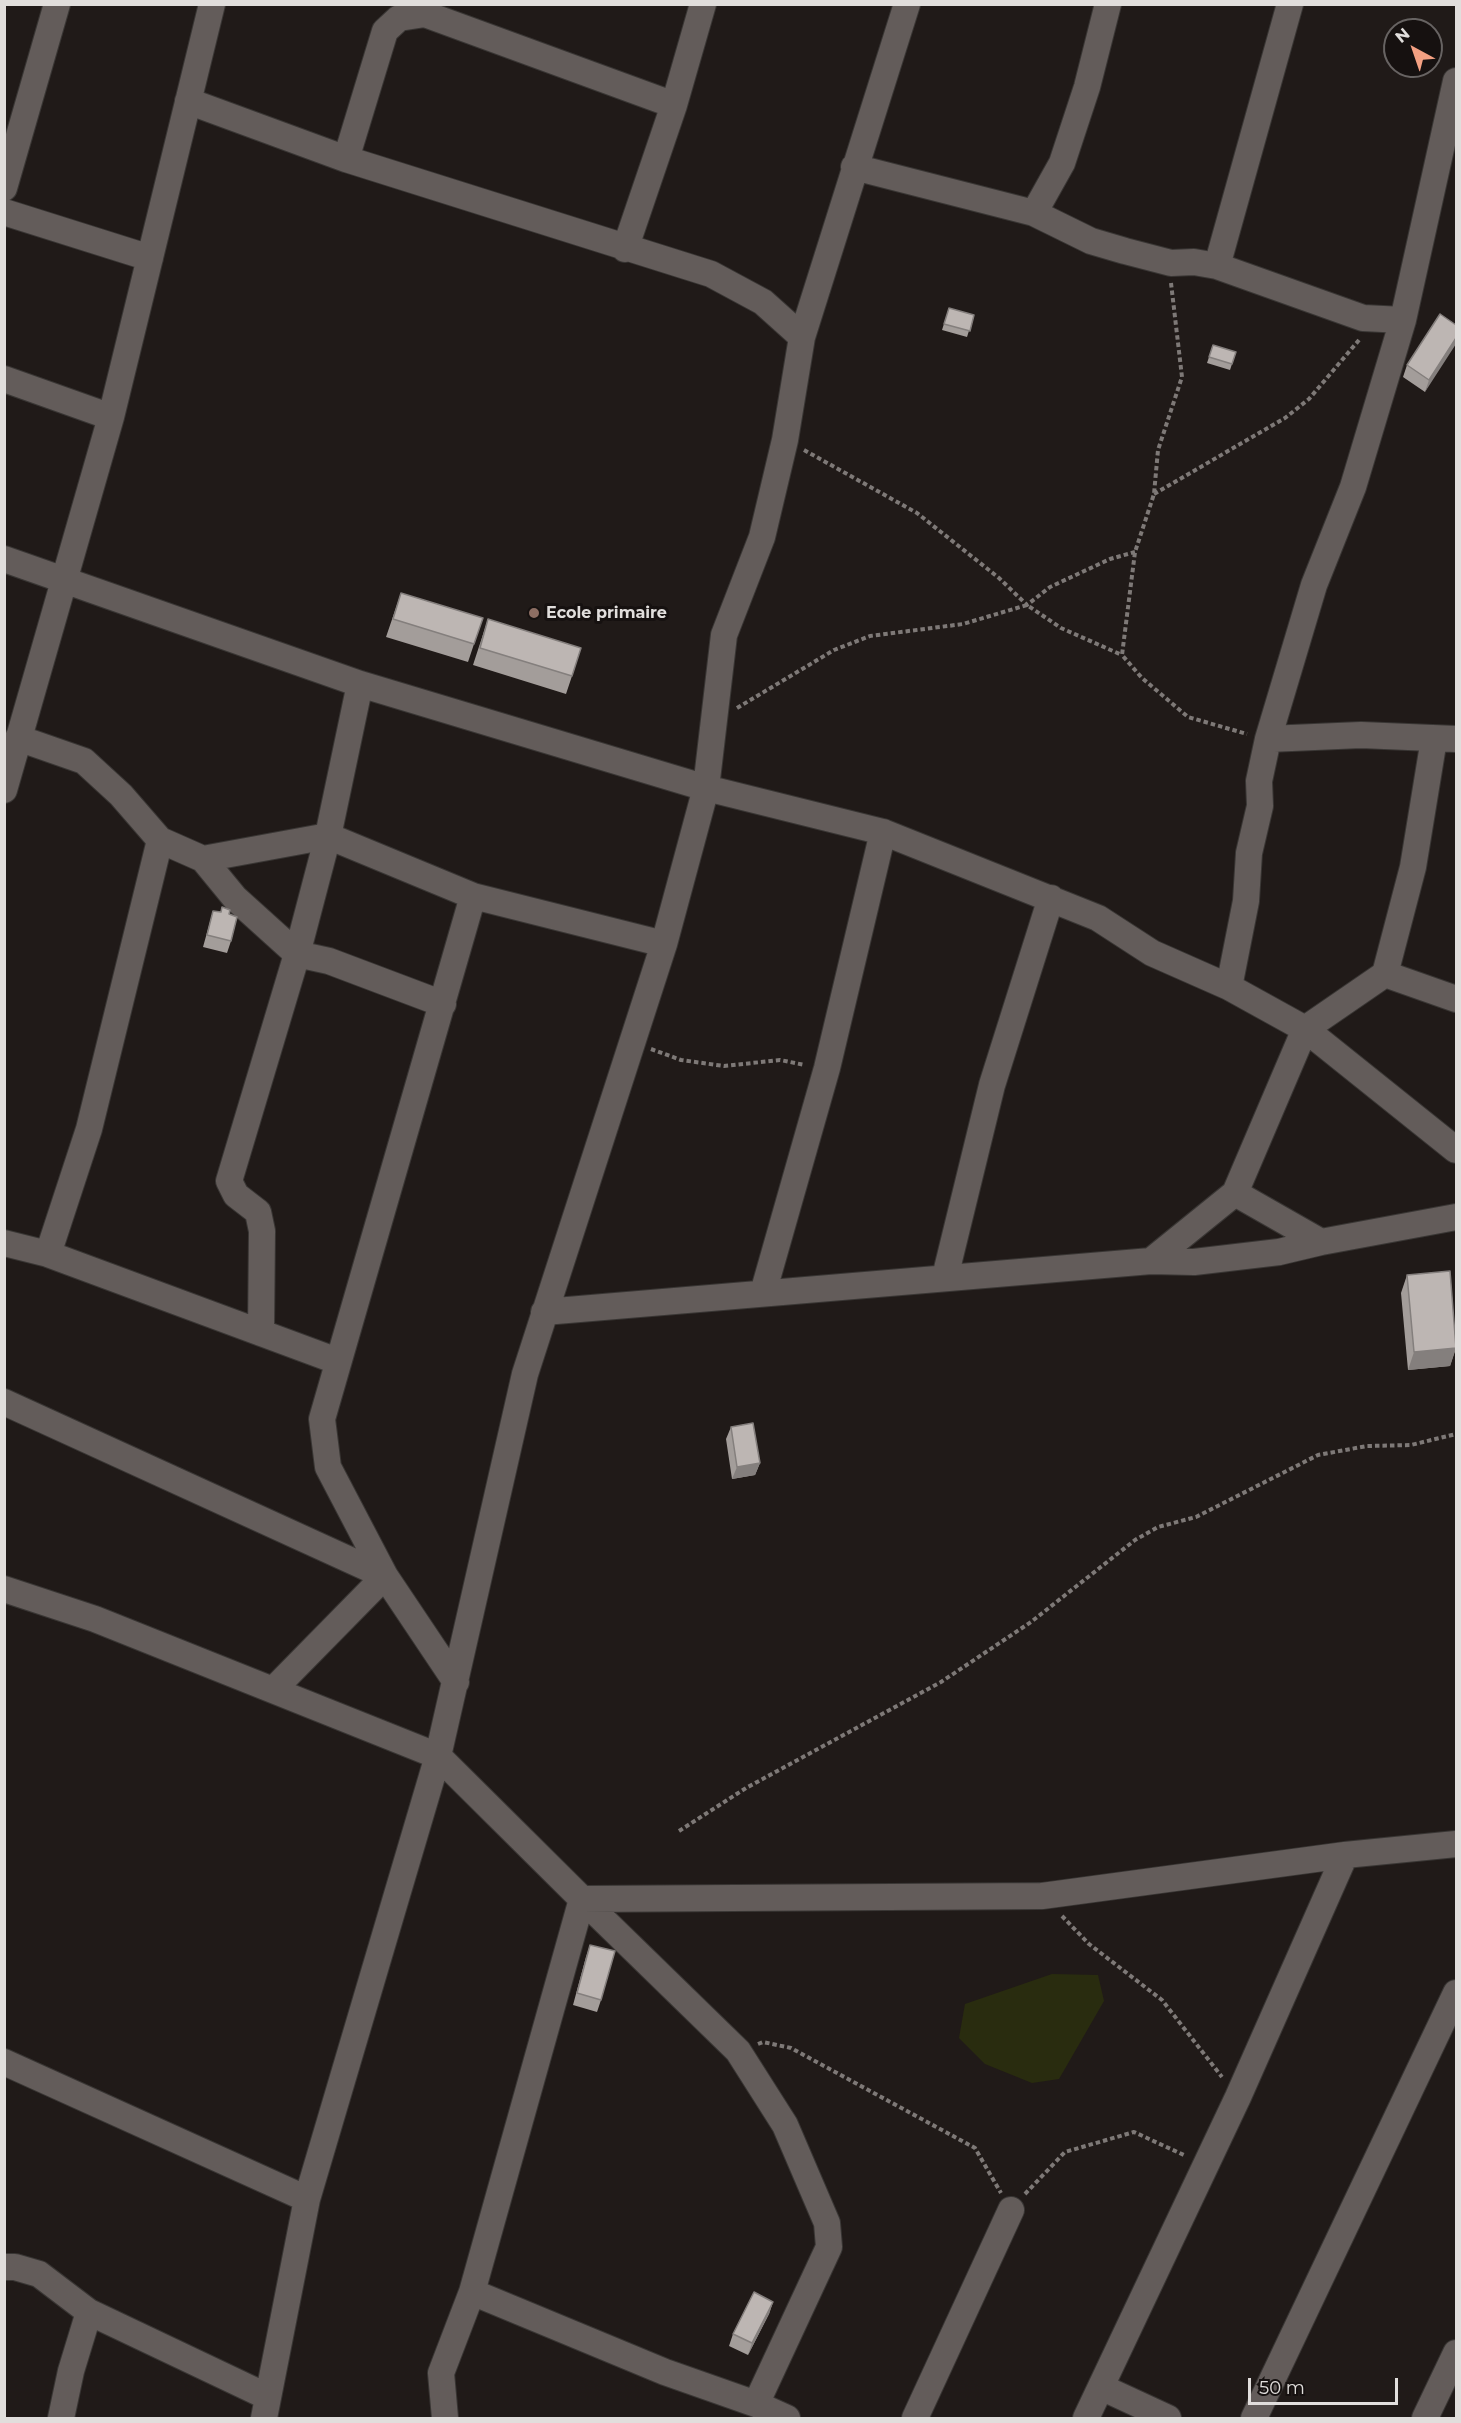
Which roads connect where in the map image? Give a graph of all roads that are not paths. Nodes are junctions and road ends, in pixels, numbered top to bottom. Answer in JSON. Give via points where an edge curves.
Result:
{"nodes":[{"id":1,"x":57,"y":4,"type":"edge"},
{"id":2,"x":212,"y":4,"type":"edge"},
{"id":3,"x":703,"y":4,"type":"edge"},
{"id":4,"x":907,"y":4,"type":"edge"},
{"id":5,"x":1108,"y":4,"type":"edge"},
{"id":6,"x":1290,"y":4,"type":"edge"},
{"id":7,"x":1456,"y":81,"type":"edge"},
{"id":8,"x":188,"y":101,"type":"junction"},
{"id":9,"x":674,"y":105,"type":"junction"},
{"id":10,"x":1451,"y":129,"type":"edge"},
{"id":11,"x":346,"y":159,"type":"junction"},
{"id":12,"x":854,"y":167,"type":"junction"},
{"id":13,"x":4,"y":188,"type":"edge"},
{"id":14,"x":4,"y":212,"type":"edge"},
{"id":15,"x":1034,"y":213,"type":"junction"},
{"id":16,"x":625,"y":249,"type":"junction"},
{"id":17,"x":150,"y":258,"type":"junction"},
{"id":18,"x":1217,"y":266,"type":"junction"},
{"id":19,"x":1403,"y":320,"type":"junction"},
{"id":20,"x":802,"y":337,"type":"junction"},
{"id":21,"x":4,"y":379,"type":"edge"},
{"id":22,"x":111,"y":417,"type":"junction"},
{"id":23,"x":4,"y":559,"type":"edge"},
{"id":24,"x":62,"y":582,"type":"junction"},
{"id":25,"x":360,"y":684,"type":"junction"},
{"id":26,"x":18,"y":738,"type":"junction"},
{"id":27,"x":1268,"y":739,"type":"junction"},
{"id":28,"x":1445,"y":739,"type":"edge"},
{"id":29,"x":706,"y":788,"type":"junction"},
{"id":30,"x":4,"y":790,"type":"edge"},
{"id":31,"x":883,"y":832,"type":"junction"},
{"id":32,"x":328,"y":836,"type":"junction"},
{"id":33,"x":160,"y":840,"type":"junction"},
{"id":34,"x":203,"y":859,"type":"junction"},
{"id":35,"x":473,"y":896,"type":"junction"},
{"id":36,"x":1051,"y":898,"type":"junction"},
{"id":37,"x":664,"y":944,"type":"junction"},
{"id":38,"x":297,"y":954,"type":"junction"},
{"id":39,"x":1385,"y":974,"type":"junction"},
{"id":40,"x":1229,"y":987,"type":"junction"},
{"id":41,"x":1456,"y":999,"type":"edge"},
{"id":42,"x":443,"y":1004,"type":"junction"},
{"id":43,"x":1305,"y":1029,"type":"junction"},
{"id":44,"x":1456,"y":1150,"type":"edge"},
{"id":45,"x":1235,"y":1193,"type":"junction"},
{"id":46,"x":1456,"y":1217,"type":"edge"},
{"id":47,"x":1321,"y":1242,"type":"junction"},
{"id":48,"x":4,"y":1243,"type":"edge"},
{"id":49,"x":48,"y":1254,"type":"junction"},
{"id":50,"x":1151,"y":1261,"type":"junction"},
{"id":51,"x":945,"y":1277,"type":"junction"},
{"id":52,"x":763,"y":1293,"type":"junction"},
{"id":53,"x":544,"y":1312,"type":"junction"},
{"id":54,"x":261,"y":1333,"type":"junction"},
{"id":55,"x":337,"y":1361,"type":"junction"},
{"id":56,"x":4,"y":1402,"type":"edge"},
{"id":57,"x":385,"y":1576,"type":"junction"},
{"id":58,"x":4,"y":1589,"type":"edge"},
{"id":59,"x":456,"y":1682,"type":"junction"},
{"id":60,"x":274,"y":1689,"type":"junction"},
{"id":61,"x":438,"y":1756,"type":"junction"},
{"id":62,"x":1456,"y":1844,"type":"edge"},
{"id":63,"x":1345,"y":1855,"type":"junction"},
{"id":64,"x":582,"y":1899,"type":"junction"},
{"id":65,"x":1456,"y":1992,"type":"edge"},
{"id":66,"x":4,"y":2062,"type":"edge"},
{"id":67,"x":307,"y":2199,"type":"junction"},
{"id":68,"x":1011,"y":2210,"type":"road end"},
{"id":69,"x":4,"y":2267,"type":"edge"},
{"id":70,"x":472,"y":2292,"type":"junction"},
{"id":71,"x":89,"y":2312,"type":"junction"},
{"id":72,"x":1456,"y":2353,"type":"edge"},
{"id":73,"x":1101,"y":2387,"type":"junction"},
{"id":74,"x":756,"y":2404,"type":"junction"},
{"id":75,"x":266,"y":2408,"type":"edge"},
{"id":76,"x":61,"y":2418,"type":"edge"},
{"id":77,"x":445,"y":2418,"type":"edge"},
{"id":78,"x":787,"y":2418,"type":"edge"},
{"id":79,"x":915,"y":2418,"type":"edge"},
{"id":80,"x":1086,"y":2418,"type":"edge"},
{"id":81,"x":1168,"y":2418,"type":"edge"},
{"id":82,"x":1254,"y":2418,"type":"edge"},
{"id":83,"x":1425,"y":2418,"type":"edge"}],
"edges":[{"from":1,"to":13,"type":"street"},
{"from":2,"to":8,"type":"street"},
{"from":3,"to":9,"type":"street"},
{"from":4,"to":12,"type":"street"},
{"from":5,"to":15,"type":"street","via":[[1088,87],[1062,163]]},
{"from":6,"to":18,"type":"street"},
{"from":7,"to":10,"type":"street"},
{"from":8,"to":11,"type":"street"},
{"from":8,"to":17,"type":"street"},
{"from":9,"to":11,"type":"street","via":[[425,14],[399,18],[385,32]]},
{"from":9,"to":16,"type":"street"},
{"from":10,"to":19,"type":"street"},
{"from":11,"to":16,"type":"street"},
{"from":12,"to":15,"type":"street"},
{"from":12,"to":20,"type":"street"},
{"from":14,"to":17,"type":"street"},
{"from":15,"to":18,"type":"street","via":[[1091,241],[1171,263]]},
{"from":16,"to":20,"type":"street","via":[[711,274],[763,302]]},
{"from":17,"to":22,"type":"street"},
{"from":18,"to":19,"type":"street","via":[[1363,318]]},
{"from":19,"to":27,"type":"street","via":[[1353,487],[1314,585]]},
{"from":20,"to":29,"type":"street","via":[[785,440],[762,537],[724,635]]},
{"from":21,"to":22,"type":"street"},
{"from":22,"to":24,"type":"street"},
{"from":23,"to":24,"type":"street"},
{"from":24,"to":25,"type":"street"},
{"from":24,"to":26,"type":"street"},
{"from":25,"to":29,"type":"street"},
{"from":25,"to":32,"type":"street"},
{"from":26,"to":30,"type":"street"},
{"from":26,"to":33,"type":"street","via":[[84,761],[121,795]]},
{"from":27,"to":28,"type":"street","via":[[1361,735]]},
{"from":27,"to":40,"type":"street","via":[[1259,781],[1260,806],[1249,853],[1246,901]]},
{"from":28,"to":39,"type":"street"},
{"from":29,"to":31,"type":"street"},
{"from":29,"to":37,"type":"street"},
{"from":31,"to":36,"type":"street"},
{"from":31,"to":52,"type":"street","via":[[827,1068]]},
{"from":32,"to":34,"type":"street"},
{"from":32,"to":35,"type":"street"},
{"from":32,"to":38,"type":"street"},
{"from":33,"to":34,"type":"street"},
{"from":33,"to":49,"type":"street","via":[[89,1129]]},
{"from":34,"to":38,"type":"street","via":[[235,898]]},
{"from":35,"to":37,"type":"street"},
{"from":35,"to":42,"type":"street"},
{"from":36,"to":40,"type":"street","via":[[1098,918],[1152,953]]},
{"from":36,"to":51,"type":"street","via":[[992,1085]]},
{"from":37,"to":53,"type":"street"},
{"from":38,"to":42,"type":"street"},
{"from":38,"to":54,"type":"street","via":[[229,1180],[236,1194],[258,1212],[262,1231]]},
{"from":39,"to":41,"type":"street"},
{"from":39,"to":43,"type":"street"},
{"from":40,"to":43,"type":"street"},
{"from":42,"to":55,"type":"street"},
{"from":43,"to":44,"type":"street"},
{"from":43,"to":45,"type":"street"},
{"from":45,"to":47,"type":"street"},
{"from":45,"to":50,"type":"street"},
{"from":46,"to":47,"type":"street"},
{"from":47,"to":50,"type":"street","via":[[1280,1252],[1194,1262]]},
{"from":48,"to":49,"type":"street"},
{"from":49,"to":54,"type":"street"},
{"from":50,"to":51,"type":"street"},
{"from":51,"to":52,"type":"street"},
{"from":52,"to":53,"type":"street"},
{"from":53,"to":59,"type":"street","via":[[525,1374]]},
{"from":54,"to":55,"type":"street"},
{"from":55,"to":57,"type":"street","via":[[322,1419],[328,1467]]},
{"from":56,"to":57,"type":"street"},
{"from":57,"to":59,"type":"street"},
{"from":57,"to":60,"type":"street"},
{"from":58,"to":60,"type":"street","via":[[95,1619]]},
{"from":59,"to":61,"type":"street"},
{"from":60,"to":61,"type":"street"},
{"from":61,"to":64,"type":"street"},
{"from":61,"to":67,"type":"street"},
{"from":62,"to":63,"type":"street"},
{"from":63,"to":64,"type":"street","via":[[1042,1896]]},
{"from":63,"to":73,"type":"street","via":[[1238,2097]]},
{"from":64,"to":70,"type":"street"},
{"from":64,"to":74,"type":"street","via":[[738,2051],[785,2125],[827,2223],[829,2247]]},
{"from":65,"to":82,"type":"street"},
{"from":66,"to":67,"type":"street"},
{"from":67,"to":75,"type":"street"},
{"from":68,"to":79,"type":"street"},
{"from":69,"to":71,"type":"street","via":[[39,2274]]},
{"from":70,"to":74,"type":"street","via":[[665,2372]]},
{"from":70,"to":77,"type":"street","via":[[441,2373]]},
{"from":71,"to":75,"type":"street"},
{"from":71,"to":76,"type":"street"},
{"from":72,"to":83,"type":"street"},
{"from":73,"to":80,"type":"street"},
{"from":73,"to":81,"type":"street"},
{"from":74,"to":78,"type":"street"}]}
